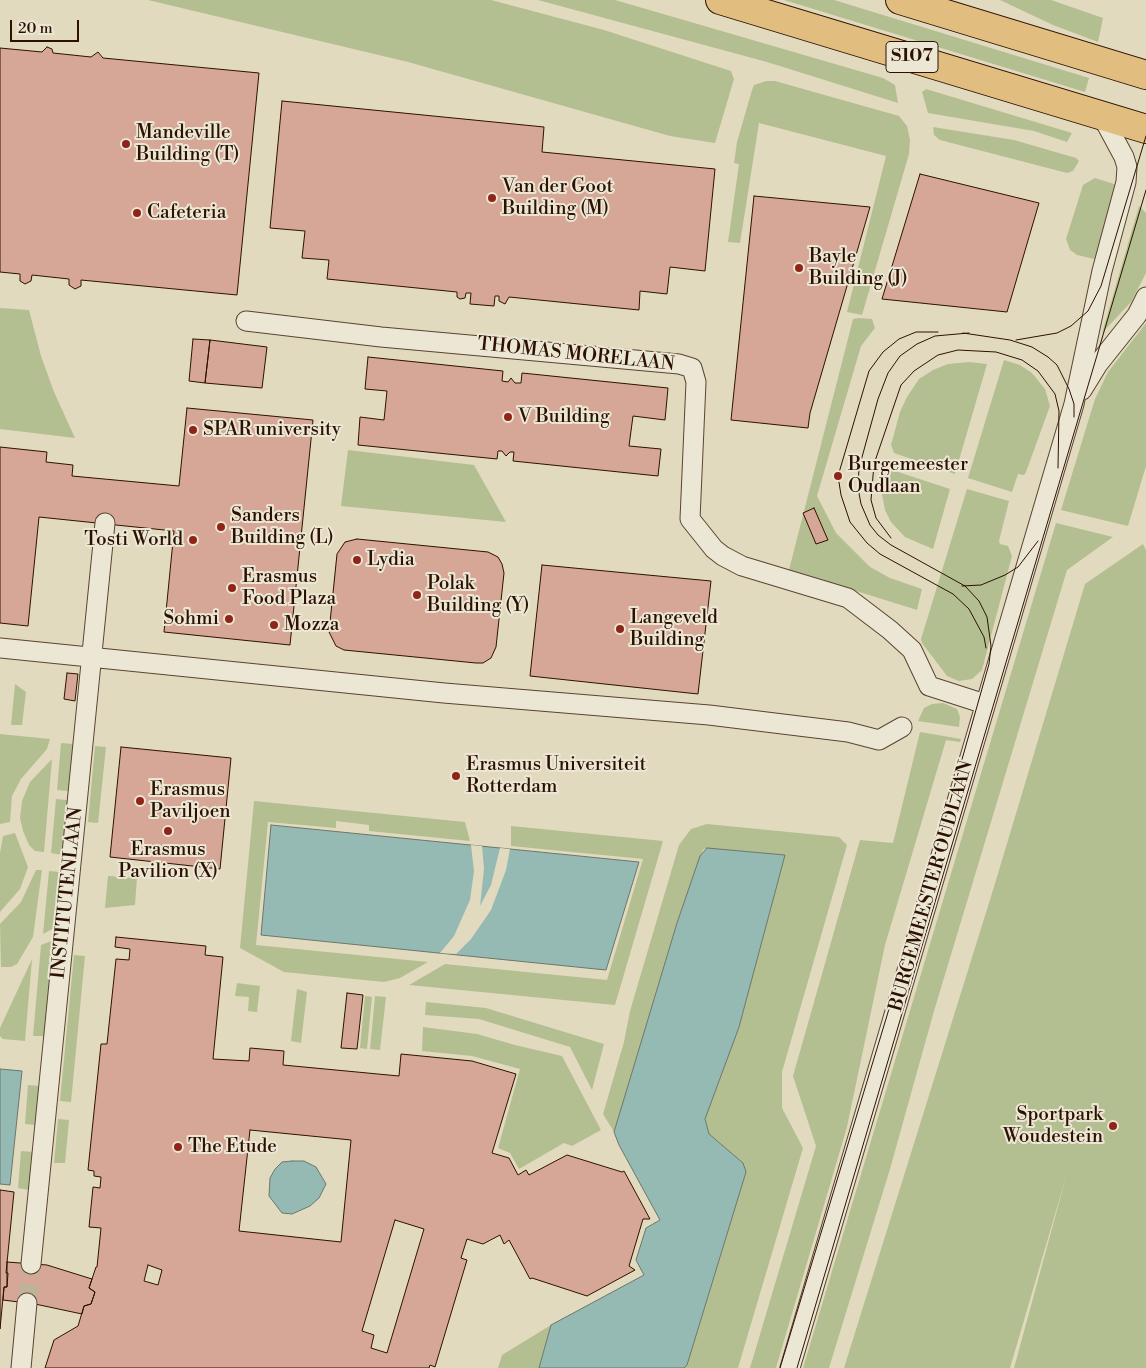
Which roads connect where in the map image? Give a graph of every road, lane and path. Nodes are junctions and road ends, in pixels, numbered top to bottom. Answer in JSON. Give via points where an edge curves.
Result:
{"nodes":[{"id":1,"x":720,"y":0,"type":"edge"},
{"id":2,"x":900,"y":0,"type":"edge"},
{"id":3,"x":1146,"y":75,"type":"edge"},
{"id":4,"x":1102,"y":118,"type":"junction"},
{"id":5,"x":1146,"y":129,"type":"edge"},
{"id":6,"x":1146,"y":297,"type":"edge"},
{"id":7,"x":246,"y":321,"type":"dead end"},
{"id":8,"x":1074,"y":404,"type":"junction"},
{"id":9,"x":105,"y":523,"type":"dead end"},
{"id":10,"x":0,"y":648,"type":"edge"},
{"id":11,"x":92,"y":658,"type":"junction"},
{"id":12,"x":985,"y":704,"type":"junction"},
{"id":13,"x":902,"y":727,"type":"dead end"},
{"id":14,"x":31,"y":1264,"type":"tunnel mouth"},
{"id":15,"x":27,"y":1303,"type":"tunnel mouth"},
{"id":16,"x":21,"y":1368,"type":"edge"},
{"id":17,"x":790,"y":1368,"type":"edge"}],
"edges":[{"from":1,"to":4,"type":"main road","number":"S107"},
{"from":2,"to":3,"type":"main road"},
{"from":4,"to":5,"type":"main road","number":"S107"},
{"from":4,"to":8,"type":"street","name":"BURGEMEESTER OUDLAAN","via":[[1124,157],[1126,182],[1102,271]]},
{"from":6,"to":8,"type":"street","name":"BURGEMEESTER OUDLAAN","via":[[1137,315],[1098,364]]},
{"from":7,"to":12,"type":"street","name":"THOMAS MORELAAN","via":[[381,337],[679,364],[692,368],[696,382],[690,518],[714,549],[742,566],[848,598],[912,650],[929,686]]},
{"from":8,"to":12,"type":"street","name":"BURGEMEESTER OUDLAAN"},
{"from":9,"to":11,"type":"street","name":"INSTITUTENLAAN"},
{"from":10,"to":11,"type":"street"},
{"from":11,"to":13,"type":"street","via":[[484,697],[709,715],[848,732],[879,740]]},
{"from":11,"to":14,"type":"street","name":"INSTITUTENLAAN"},
{"from":12,"to":17,"type":"street","name":"BURGEMEESTER OUDLAAN"},
{"from":15,"to":16,"type":"street"}]}
